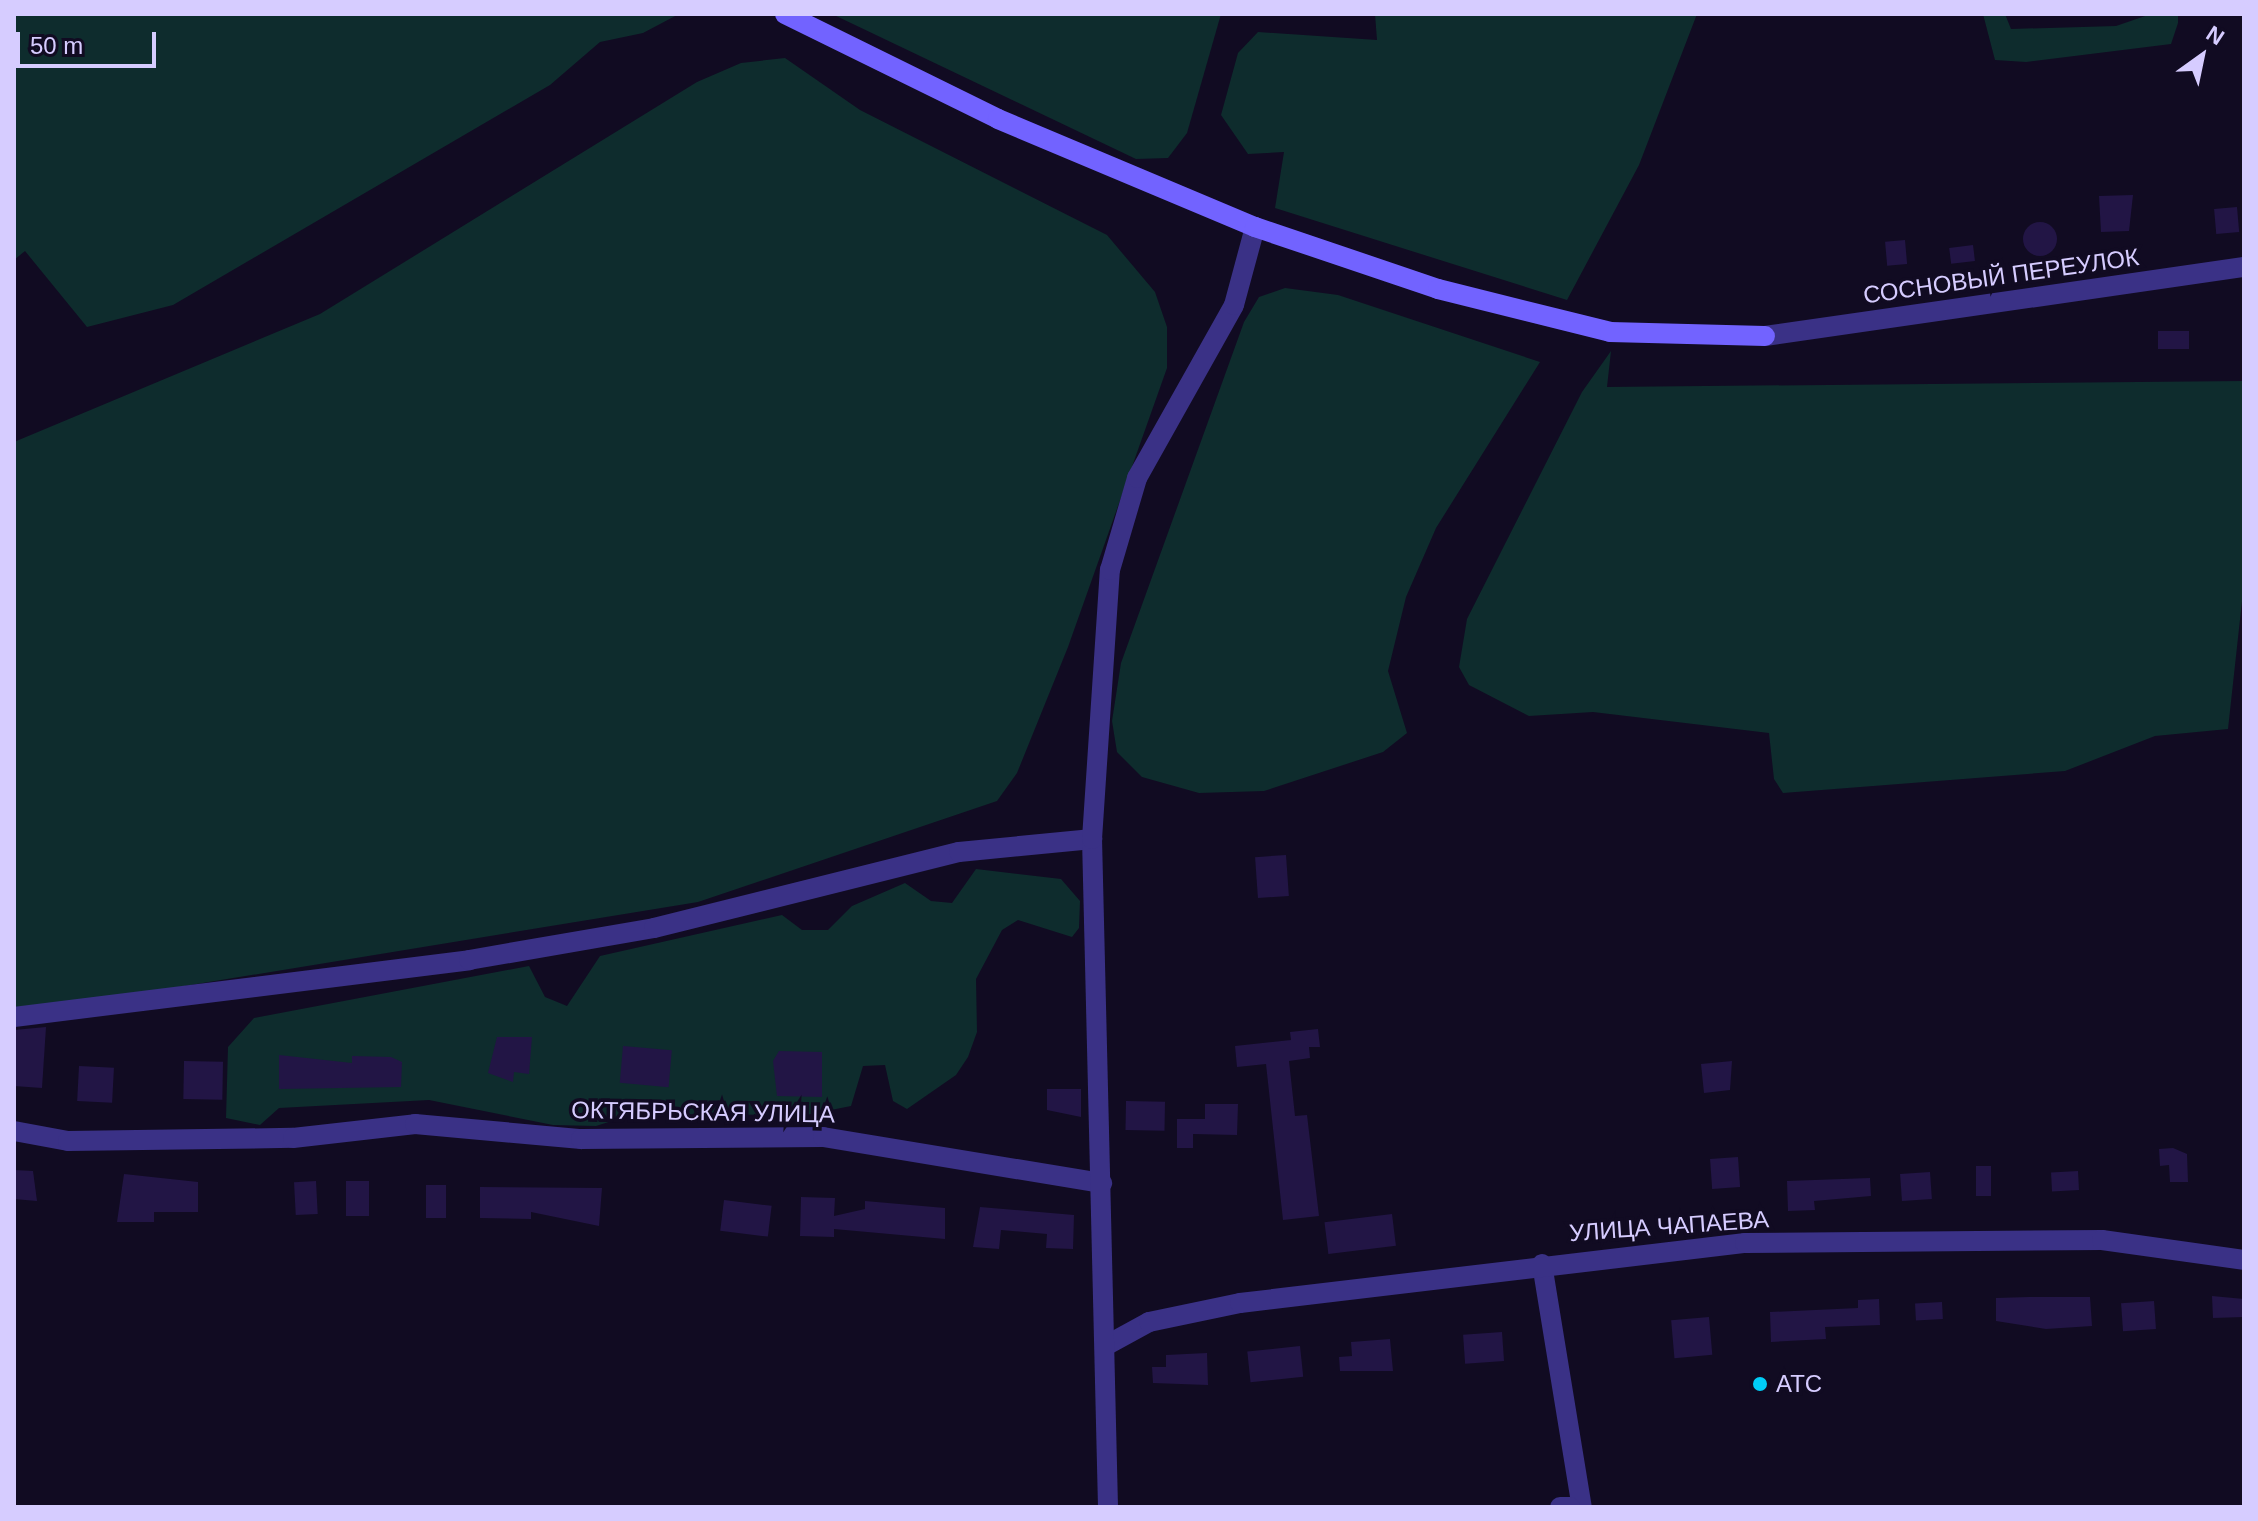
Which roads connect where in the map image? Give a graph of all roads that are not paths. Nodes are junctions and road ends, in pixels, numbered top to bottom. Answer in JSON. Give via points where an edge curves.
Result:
{"nodes":[{"id":1,"x":785,"y":14,"type":"edge"},
{"id":2,"x":1255,"y":227,"type":"junction"},
{"id":3,"x":2244,"y":267,"type":"edge"},
{"id":4,"x":1092,"y":839,"type":"junction"},
{"id":5,"x":14,"y":1017,"type":"edge"},
{"id":6,"x":14,"y":1131,"type":"edge"},
{"id":7,"x":1102,"y":1183,"type":"junction"},
{"id":8,"x":2244,"y":1260,"type":"edge"},
{"id":9,"x":1542,"y":1264,"type":"junction"},
{"id":10,"x":1107,"y":1345,"type":"junction"},
{"id":11,"x":1108,"y":1507,"type":"edge"},
{"id":12,"x":1560,"y":1507,"type":"edge"},
{"id":13,"x":1570,"y":1507,"type":"edge"},
{"id":14,"x":1582,"y":1507,"type":"edge"}],
"edges":[{"from":1,"to":2,"type":"street","via":[[998,119]]},
{"from":2,"to":3,"type":"street","name":"СОСНОВЫЙ ПЕРЕУЛОК","via":[[1438,289],[1610,332],[1765,336]]},
{"from":2,"to":4,"type":"street","via":[[1234,305],[1137,478],[1110,570]]},
{"from":4,"to":5,"type":"street","via":[[959,852],[654,928],[469,960]]},
{"from":4,"to":7,"type":"street"},
{"from":6,"to":7,"type":"street","name":"ОКТЯБРЬСКАЯ УЛИЦА","via":[[68,1141],[277,1138],[415,1124],[581,1139],[823,1137]]},
{"from":7,"to":10,"type":"street"},
{"from":8,"to":9,"type":"street","name":"УЛИЦА ЧАПАЕВА","via":[[2102,1240],[1745,1243]]},
{"from":9,"to":10,"type":"street","name":"УЛИЦА ЧАПАЕВА","via":[[1240,1303],[1149,1322]]},
{"from":9,"to":14,"type":"street"},
{"from":10,"to":11,"type":"street"},
{"from":12,"to":13,"type":"street"}]}
